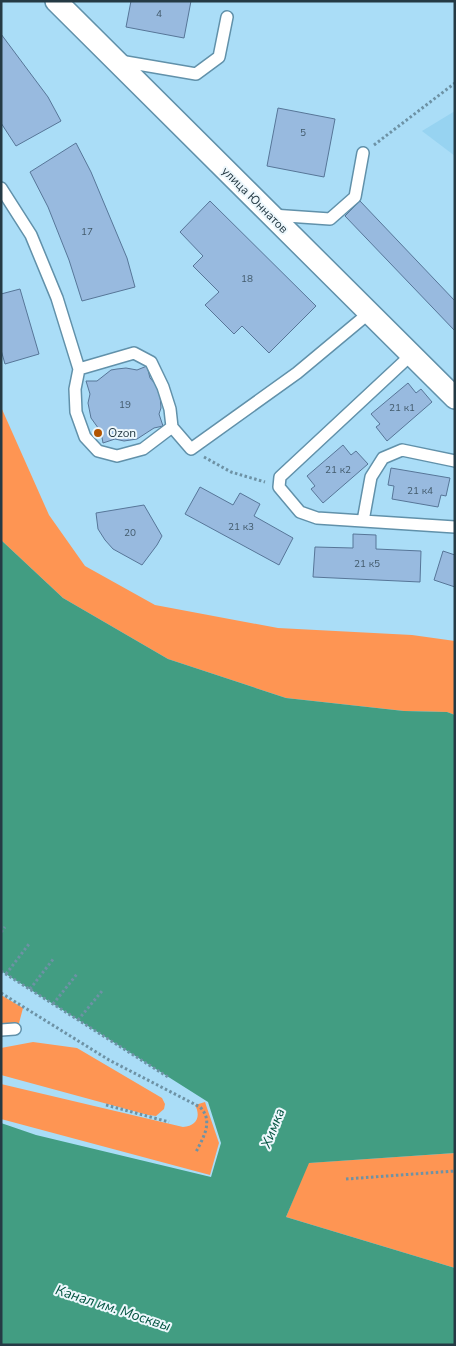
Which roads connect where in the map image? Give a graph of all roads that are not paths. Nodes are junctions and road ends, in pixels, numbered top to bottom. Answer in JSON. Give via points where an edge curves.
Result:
{"nodes":[{"id":1,"x":56,"y":1,"type":"edge"},
{"id":2,"x":226,"y":17,"type":"dead end"},
{"id":3,"x":116,"y":60,"type":"junction"},
{"id":4,"x":363,"y":153,"type":"road end"},
{"id":5,"x":1,"y":188,"type":"edge"},
{"id":6,"x":271,"y":215,"type":"junction"},
{"id":7,"x":368,"y":312,"type":"junction"},
{"id":8,"x":411,"y":355,"type":"junction"},
{"id":9,"x":79,"y":369,"type":"junction"},
{"id":10,"x":455,"y":398,"type":"edge"},
{"id":11,"x":172,"y":427,"type":"junction"},
{"id":12,"x":455,"y":461,"type":"edge"},
{"id":13,"x":363,"y":521,"type":"junction"},
{"id":14,"x":455,"y":527,"type":"edge"},
{"id":15,"x":15,"y":1029,"type":"dead end"},
{"id":16,"x":1,"y":1030,"type":"edge"}],
"edges":[{"from":1,"to":3,"type":"street","name":"улица Юннатов"},
{"from":2,"to":3,"type":"lane","via":[[218,57],[196,74]]},
{"from":3,"to":6,"type":"street","name":"улица Юннатов"},
{"from":4,"to":6,"type":"lane","via":[[355,196],[330,219]]},
{"from":5,"to":9,"type":"lane","via":[[31,235],[57,298]]},
{"from":6,"to":7,"type":"street","name":"улица Юннатов"},
{"from":7,"to":8,"type":"street","name":"улица Юннатов"},
{"from":7,"to":11,"type":"lane","via":[[297,373],[190,449]]},
{"from":8,"to":10,"type":"street","name":"улица Юннатов"},
{"from":8,"to":13,"type":"lane","via":[[280,476],[279,487],[300,512],[317,518]]},
{"from":9,"to":11,"type":"lane","via":[[134,353],[150,362],[163,387]]},
{"from":9,"to":11,"type":"lane","via":[[76,412],[85,437],[98,451],[116,456],[143,449]]},
{"from":12,"to":13,"type":"lane","via":[[402,450],[383,458],[371,477]]},
{"from":13,"to":14,"type":"lane"},
{"from":15,"to":16,"type":"lane"}]}
